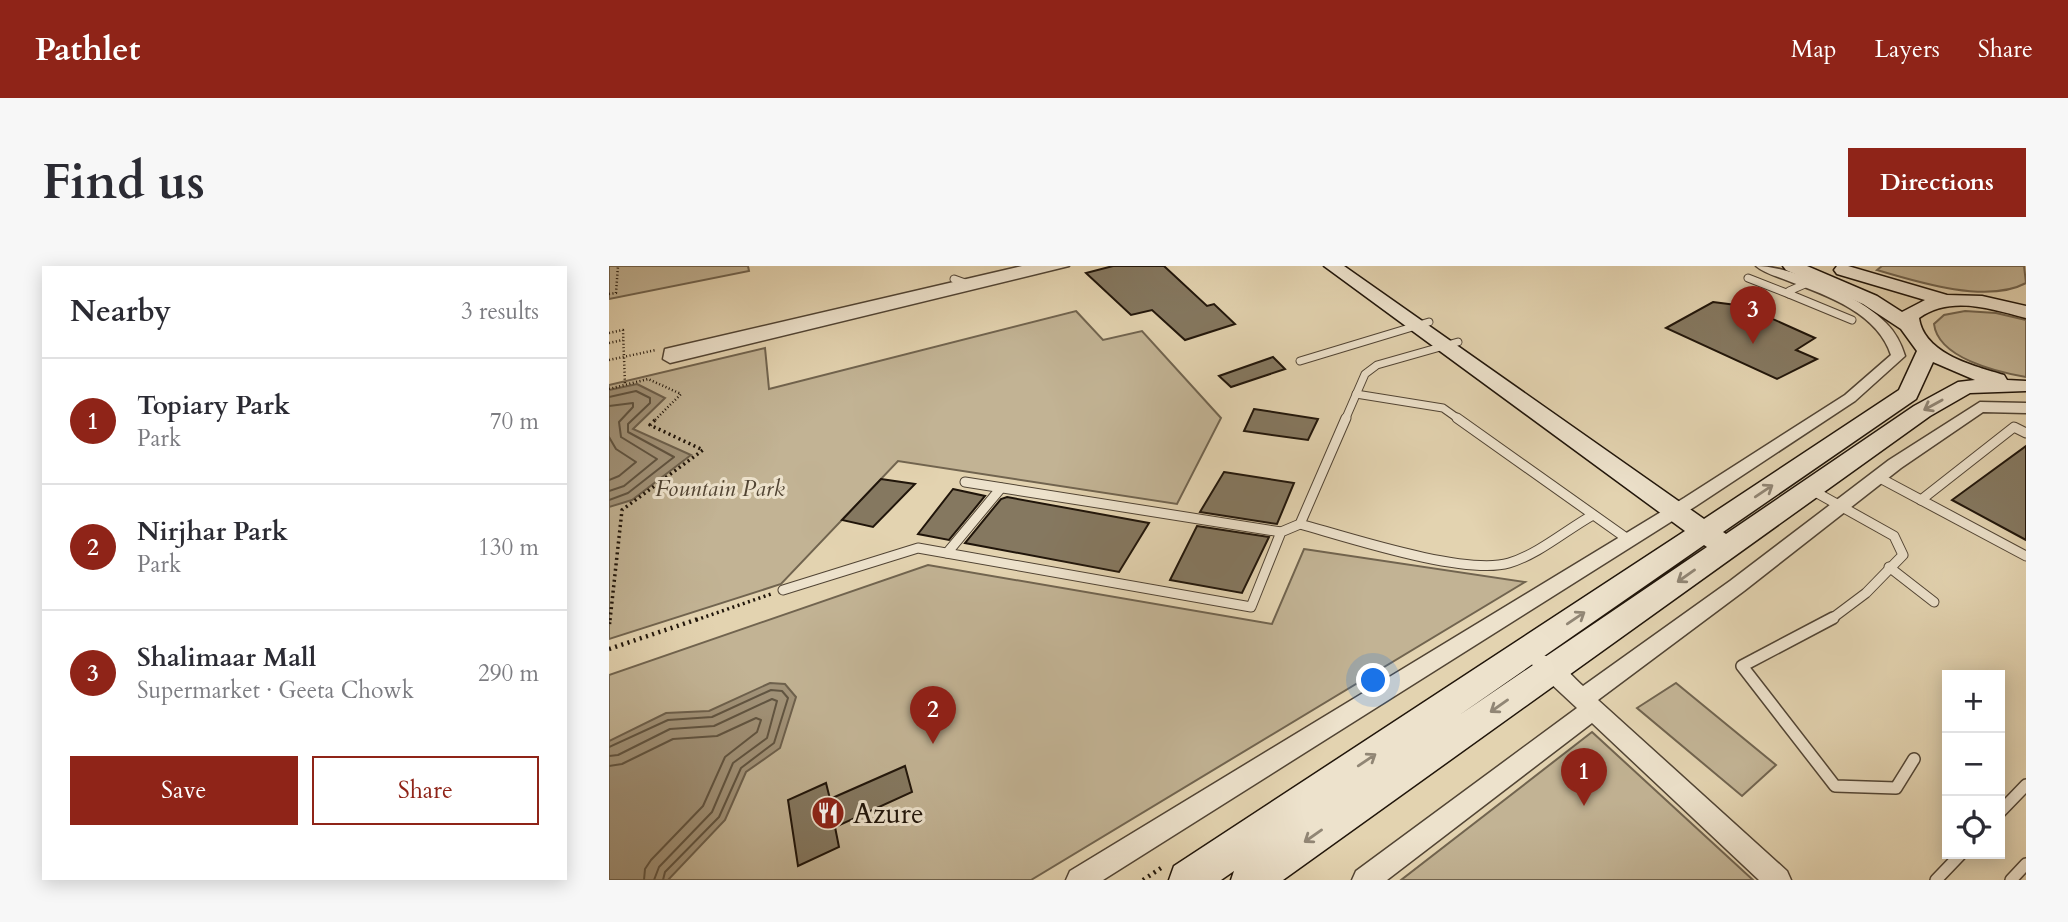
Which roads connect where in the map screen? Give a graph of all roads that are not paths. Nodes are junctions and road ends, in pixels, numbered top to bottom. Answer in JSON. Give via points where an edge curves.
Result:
{"nodes":[{"id":1,"x":1037,"y":266,"type":"edge"},
{"id":2,"x":1063,"y":266,"type":"edge"},
{"id":3,"x":1333,"y":266,"type":"edge"},
{"id":4,"x":1348,"y":266,"type":"edge"},
{"id":5,"x":1762,"y":266,"type":"edge"},
{"id":6,"x":1830,"y":266,"type":"edge"},
{"id":7,"x":1789,"y":271,"type":"edge"},
{"id":8,"x":1748,"y":278,"type":"dead end"},
{"id":9,"x":1762,"y":284,"type":"junction"},
{"id":10,"x":1805,"y":284,"type":"junction"},
{"id":11,"x":1790,"y":294,"type":"junction"},
{"id":12,"x":1950,"y":301,"type":"junction"},
{"id":13,"x":2026,"y":301,"type":"edge"},
{"id":14,"x":1994,"y":304,"type":"junction"},
{"id":15,"x":2026,"y":312,"type":"edge"},
{"id":16,"x":1852,"y":320,"type":"dead end"},
{"id":17,"x":1422,"y":324,"type":"junction"},
{"id":18,"x":1908,"y":326,"type":"junction"},
{"id":19,"x":739,"y":340,"type":"junction"},
{"id":20,"x":1451,"y":344,"type":"junction"},
{"id":21,"x":1928,"y":349,"type":"junction"},
{"id":22,"x":692,"y":351,"type":"dead end"},
{"id":23,"x":1300,"y":361,"type":"dead end"},
{"id":24,"x":1356,"y":394,"type":"junction"},
{"id":25,"x":2025,"y":394,"type":"edge"},
{"id":26,"x":1811,"y":424,"type":"junction"},
{"id":27,"x":2026,"y":433,"type":"edge"},
{"id":28,"x":1841,"y":439,"type":"junction"},
{"id":29,"x":1878,"y":477,"type":"junction"},
{"id":30,"x":965,"y":482,"type":"dead end"},
{"id":31,"x":1001,"y":488,"type":"junction"},
{"id":32,"x":1810,"y":489,"type":"junction"},
{"id":33,"x":1921,"y":500,"type":"junction"},
{"id":34,"x":1841,"y":506,"type":"junction"},
{"id":35,"x":1682,"y":507,"type":"junction"},
{"id":36,"x":1593,"y":515,"type":"junction"},
{"id":37,"x":1300,"y":524,"type":"junction"},
{"id":38,"x":1281,"y":532,"type":"junction"},
{"id":39,"x":1722,"y":535,"type":"junction"},
{"id":40,"x":1629,"y":540,"type":"junction"},
{"id":41,"x":947,"y":553,"type":"junction"},
{"id":42,"x":2026,"y":556,"type":"edge"},
{"id":43,"x":1889,"y":567,"type":"junction"},
{"id":44,"x":783,"y":590,"type":"road end"},
{"id":45,"x":1934,"y":602,"type":"dead end"},
{"id":46,"x":1529,"y":650,"type":"junction"},
{"id":47,"x":1551,"y":670,"type":"junction"},
{"id":48,"x":1588,"y":704,"type":"junction"},
{"id":49,"x":1914,"y":759,"type":"dead end"},
{"id":50,"x":2026,"y":785,"type":"edge"},
{"id":51,"x":2005,"y":807,"type":"edge"},
{"id":52,"x":1956,"y":859,"type":"edge"},
{"id":53,"x":2026,"y":864,"type":"edge"},
{"id":54,"x":1079,"y":880,"type":"edge"},
{"id":55,"x":1188,"y":880,"type":"edge"},
{"id":56,"x":1250,"y":880,"type":"edge"},
{"id":57,"x":1365,"y":880,"type":"edge"},
{"id":58,"x":1778,"y":880,"type":"edge"},
{"id":59,"x":1936,"y":880,"type":"edge"},
{"id":60,"x":2011,"y":880,"type":"edge"}],
"edges":[{"from":1,"to":19,"type":"street","via":[[846,308]]},
{"from":2,"to":19,"type":"street"},
{"from":3,"to":17,"type":"street"},
{"from":4,"to":17,"type":"street"},
{"from":5,"to":7,"type":"street"},
{"from":6,"to":12,"type":"street"},
{"from":7,"to":9,"type":"lane"},
{"from":7,"to":10,"type":"street"},
{"from":7,"to":18,"type":"street","via":[[1870,300]]},
{"from":8,"to":9,"type":"lane"},
{"from":9,"to":11,"type":"lane"},
{"from":10,"to":11,"type":"lane"},
{"from":10,"to":26,"type":"street","via":[[1871,318],[1892,339],[1898,356],[1850,398]]},
{"from":11,"to":16,"type":"lane"},
{"from":12,"to":14,"type":"street"},
{"from":12,"to":18,"type":"street","via":[[1917,308],[1909,316]]},
{"from":13,"to":14,"type":"street"},
{"from":14,"to":15,"type":"street"},
{"from":17,"to":20,"type":"street"},
{"from":17,"to":23,"type":"lane"},
{"from":18,"to":21,"type":"street"},
{"from":19,"to":22,"type":"street"},
{"from":20,"to":24,"type":"lane","via":[[1377,365],[1365,374]]},
{"from":20,"to":35,"type":"street"},
{"from":21,"to":25,"type":"street"},
{"from":21,"to":28,"type":"street","via":[[1908,394]]},
{"from":24,"to":36,"type":"lane","via":[[1443,408]]},
{"from":24,"to":37,"type":"lane"},
{"from":25,"to":29,"type":"street","via":[[1979,407]]},
{"from":25,"to":32,"type":"street","one_way":true,"via":[[1966,387],[1922,411]]},
{"from":26,"to":28,"type":"street"},
{"from":26,"to":35,"type":"street"},
{"from":27,"to":33,"type":"lane","via":[[2014,427]]},
{"from":39,"to":28,"type":"street","one_way":true},
{"from":29,"to":33,"type":"lane"},
{"from":29,"to":34,"type":"street"},
{"from":30,"to":31,"type":"lane"},
{"from":31,"to":38,"type":"lane"},
{"from":31,"to":41,"type":"lane"},
{"from":32,"to":34,"type":"lane"},
{"from":32,"to":39,"type":"street"},
{"from":33,"to":42,"type":"lane"},
{"from":34,"to":43,"type":"lane","via":[[1894,536],[1903,555]]},
{"from":34,"to":48,"type":"street"},
{"from":35,"to":39,"type":"street"},
{"from":35,"to":40,"type":"street"},
{"from":36,"to":37,"type":"lane","via":[[1508,564],[1484,565],[1428,557]]},
{"from":36,"to":40,"type":"lane"},
{"from":37,"to":38,"type":"lane"},
{"from":38,"to":41,"type":"lane","via":[[1251,607]]},
{"from":46,"to":39,"type":"street","one_way":true},
{"from":39,"to":47,"type":"street","one_way":true},
{"from":40,"to":54,"type":"street"},
{"from":41,"to":44,"type":"lane","via":[[918,548]]},
{"from":43,"to":45,"type":"lane"},
{"from":43,"to":49,"type":"lane","via":[[1866,593],[1833,618],[1742,666],[1835,786],[1896,788]]},
{"from":46,"to":47,"type":"street"},
{"from":55,"to":46,"type":"street","one_way":true},
{"from":47,"to":48,"type":"street"},
{"from":47,"to":56,"type":"street","one_way":true},
{"from":48,"to":57,"type":"street"},
{"from":48,"to":58,"type":"street"},
{"from":50,"to":51,"type":"lane"},
{"from":52,"to":59,"type":"lane"},
{"from":53,"to":60,"type":"lane"}]}
